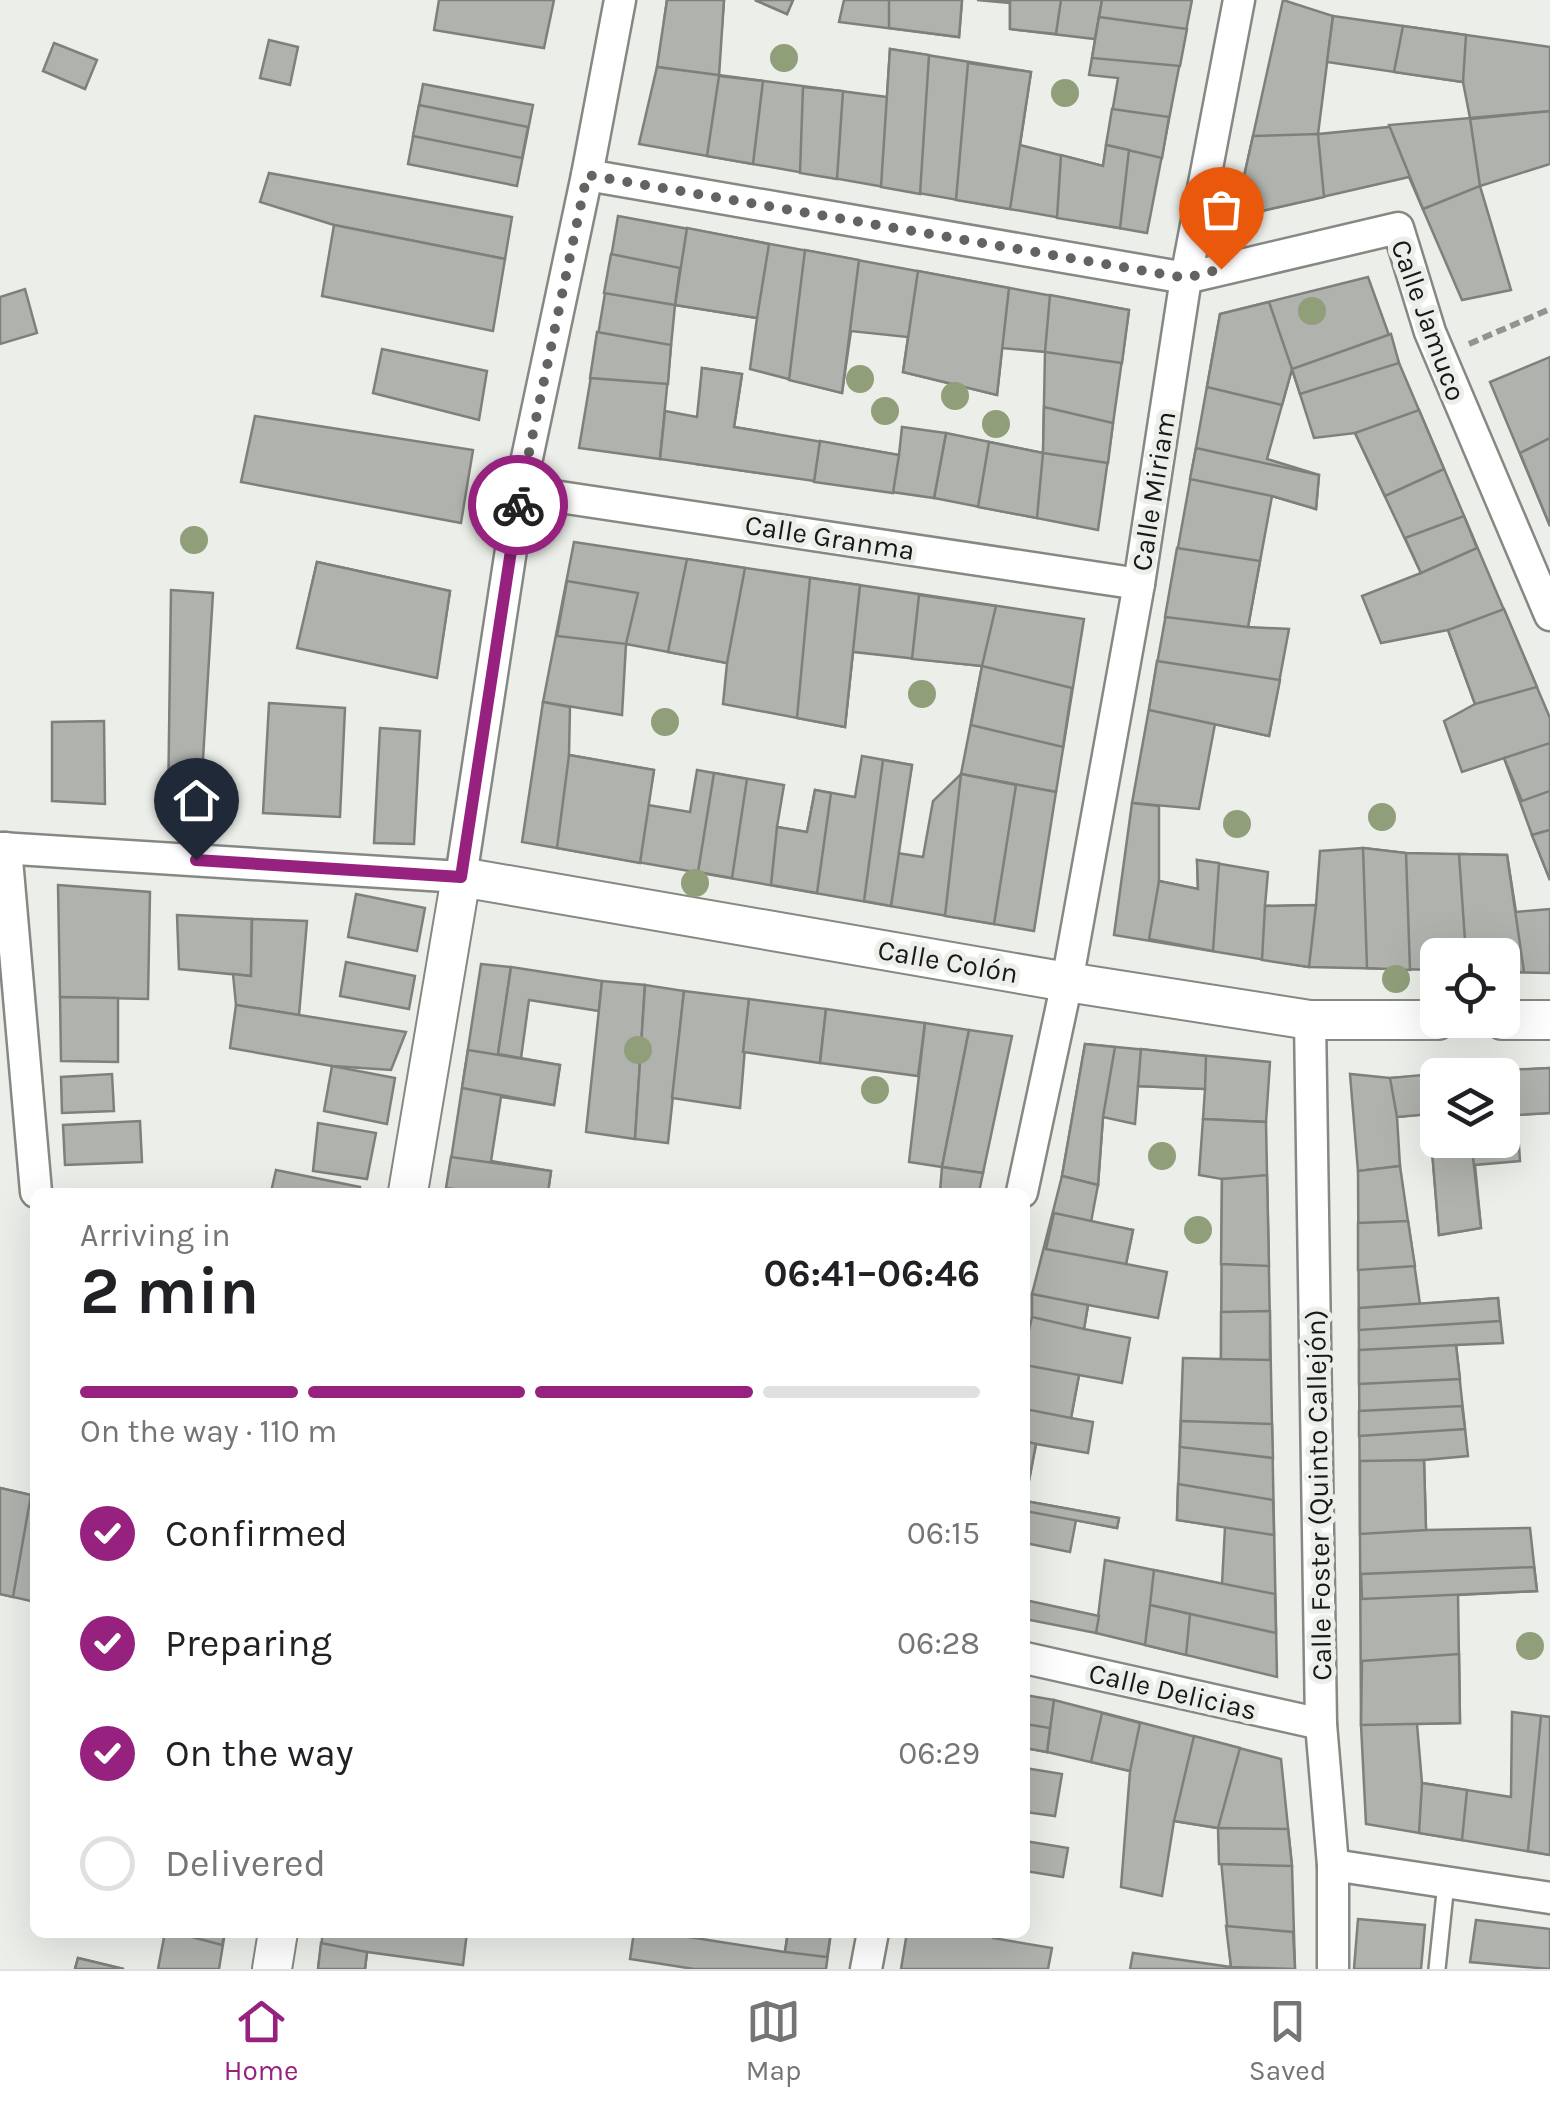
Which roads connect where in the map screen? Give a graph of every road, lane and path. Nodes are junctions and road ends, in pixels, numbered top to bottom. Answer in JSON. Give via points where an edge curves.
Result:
{"nodes":[{"id":1,"x":620,"y":0,"type":"edge"},
{"id":2,"x":1239,"y":0,"type":"edge"},
{"id":3,"x":587,"y":175,"type":"junction"},
{"id":4,"x":1186,"y":278,"type":"junction"},
{"id":5,"x":1550,"y":309,"type":"edge"},
{"id":6,"x":1440,"y":357,"type":"junction"},
{"id":7,"x":520,"y":490,"type":"junction"},
{"id":8,"x":1140,"y":584,"type":"junction"},
{"id":9,"x":1550,"y":615,"type":"edge"},
{"id":10,"x":3,"y":848,"type":"edge"},
{"id":11,"x":461,"y":877,"type":"junction"},
{"id":12,"x":1067,"y":982,"type":"junction"},
{"id":13,"x":1310,"y":1020,"type":"junction"},
{"id":14,"x":1420,"y":1020,"type":"edge"},
{"id":15,"x":1520,"y":1020,"type":"edge"},
{"id":16,"x":1550,"y":1020,"type":"edge"},
{"id":17,"x":36,"y":1188,"type":"edge"},
{"id":18,"x":409,"y":1188,"type":"edge"},
{"id":19,"x":1023,"y":1188,"type":"edge"},
{"id":20,"x":1030,"y":1659,"type":"edge"},
{"id":21,"x":1321,"y":1724,"type":"junction"},
{"id":22,"x":1333,"y":1865,"type":"junction"},
{"id":23,"x":1446,"y":1882,"type":"junction"},
{"id":24,"x":1550,"y":1898,"type":"edge"},
{"id":25,"x":277,"y":1938,"type":"edge"},
{"id":26,"x":872,"y":1938,"type":"edge"},
{"id":27,"x":272,"y":1969,"type":"edge"},
{"id":28,"x":866,"y":1969,"type":"edge"},
{"id":29,"x":1332,"y":1969,"type":"edge"},
{"id":30,"x":1437,"y":1969,"type":"edge"}],
"edges":[{"from":1,"to":3,"type":"street"},
{"from":2,"to":4,"type":"street","name":"Calle Miriam"},
{"from":3,"to":4,"type":"street","name":"Calle Jamuco"},
{"from":3,"to":7,"type":"street"},
{"from":4,"to":6,"type":"street","name":"Calle Jamuco","via":[[1398,228]]},
{"from":4,"to":8,"type":"street","name":"Calle Miriam"},
{"from":5,"to":6,"type":"path"},
{"from":6,"to":9,"type":"street","name":"Calle Jamuco"},
{"from":7,"to":8,"type":"street","name":"Calle Granma"},
{"from":7,"to":11,"type":"street"},
{"from":8,"to":12,"type":"street","name":"Calle Miriam"},
{"from":10,"to":11,"type":"street"},
{"from":10,"to":17,"type":"street"},
{"from":11,"to":12,"type":"street","name":"Calle Colón"},
{"from":11,"to":18,"type":"street"},
{"from":12,"to":13,"type":"street","name":"Calle Colón"},
{"from":12,"to":19,"type":"street","name":"Calle Miriam"},
{"from":13,"to":14,"type":"street","name":"Calle Colón"},
{"from":13,"to":21,"type":"street","name":"Calle Foster (Quinto Callejón)"},
{"from":15,"to":16,"type":"street"},
{"from":20,"to":21,"type":"street","name":"Calle Delicias"},
{"from":21,"to":22,"type":"street","name":"Calle Foster (Quinto Callejón)"},
{"from":22,"to":23,"type":"street"},
{"from":22,"to":29,"type":"street","name":"Calle Foster (Quinto Callejón)"},
{"from":23,"to":24,"type":"street"},
{"from":23,"to":30,"type":"lane"},
{"from":25,"to":27,"type":"street"},
{"from":26,"to":28,"type":"street"}]}
